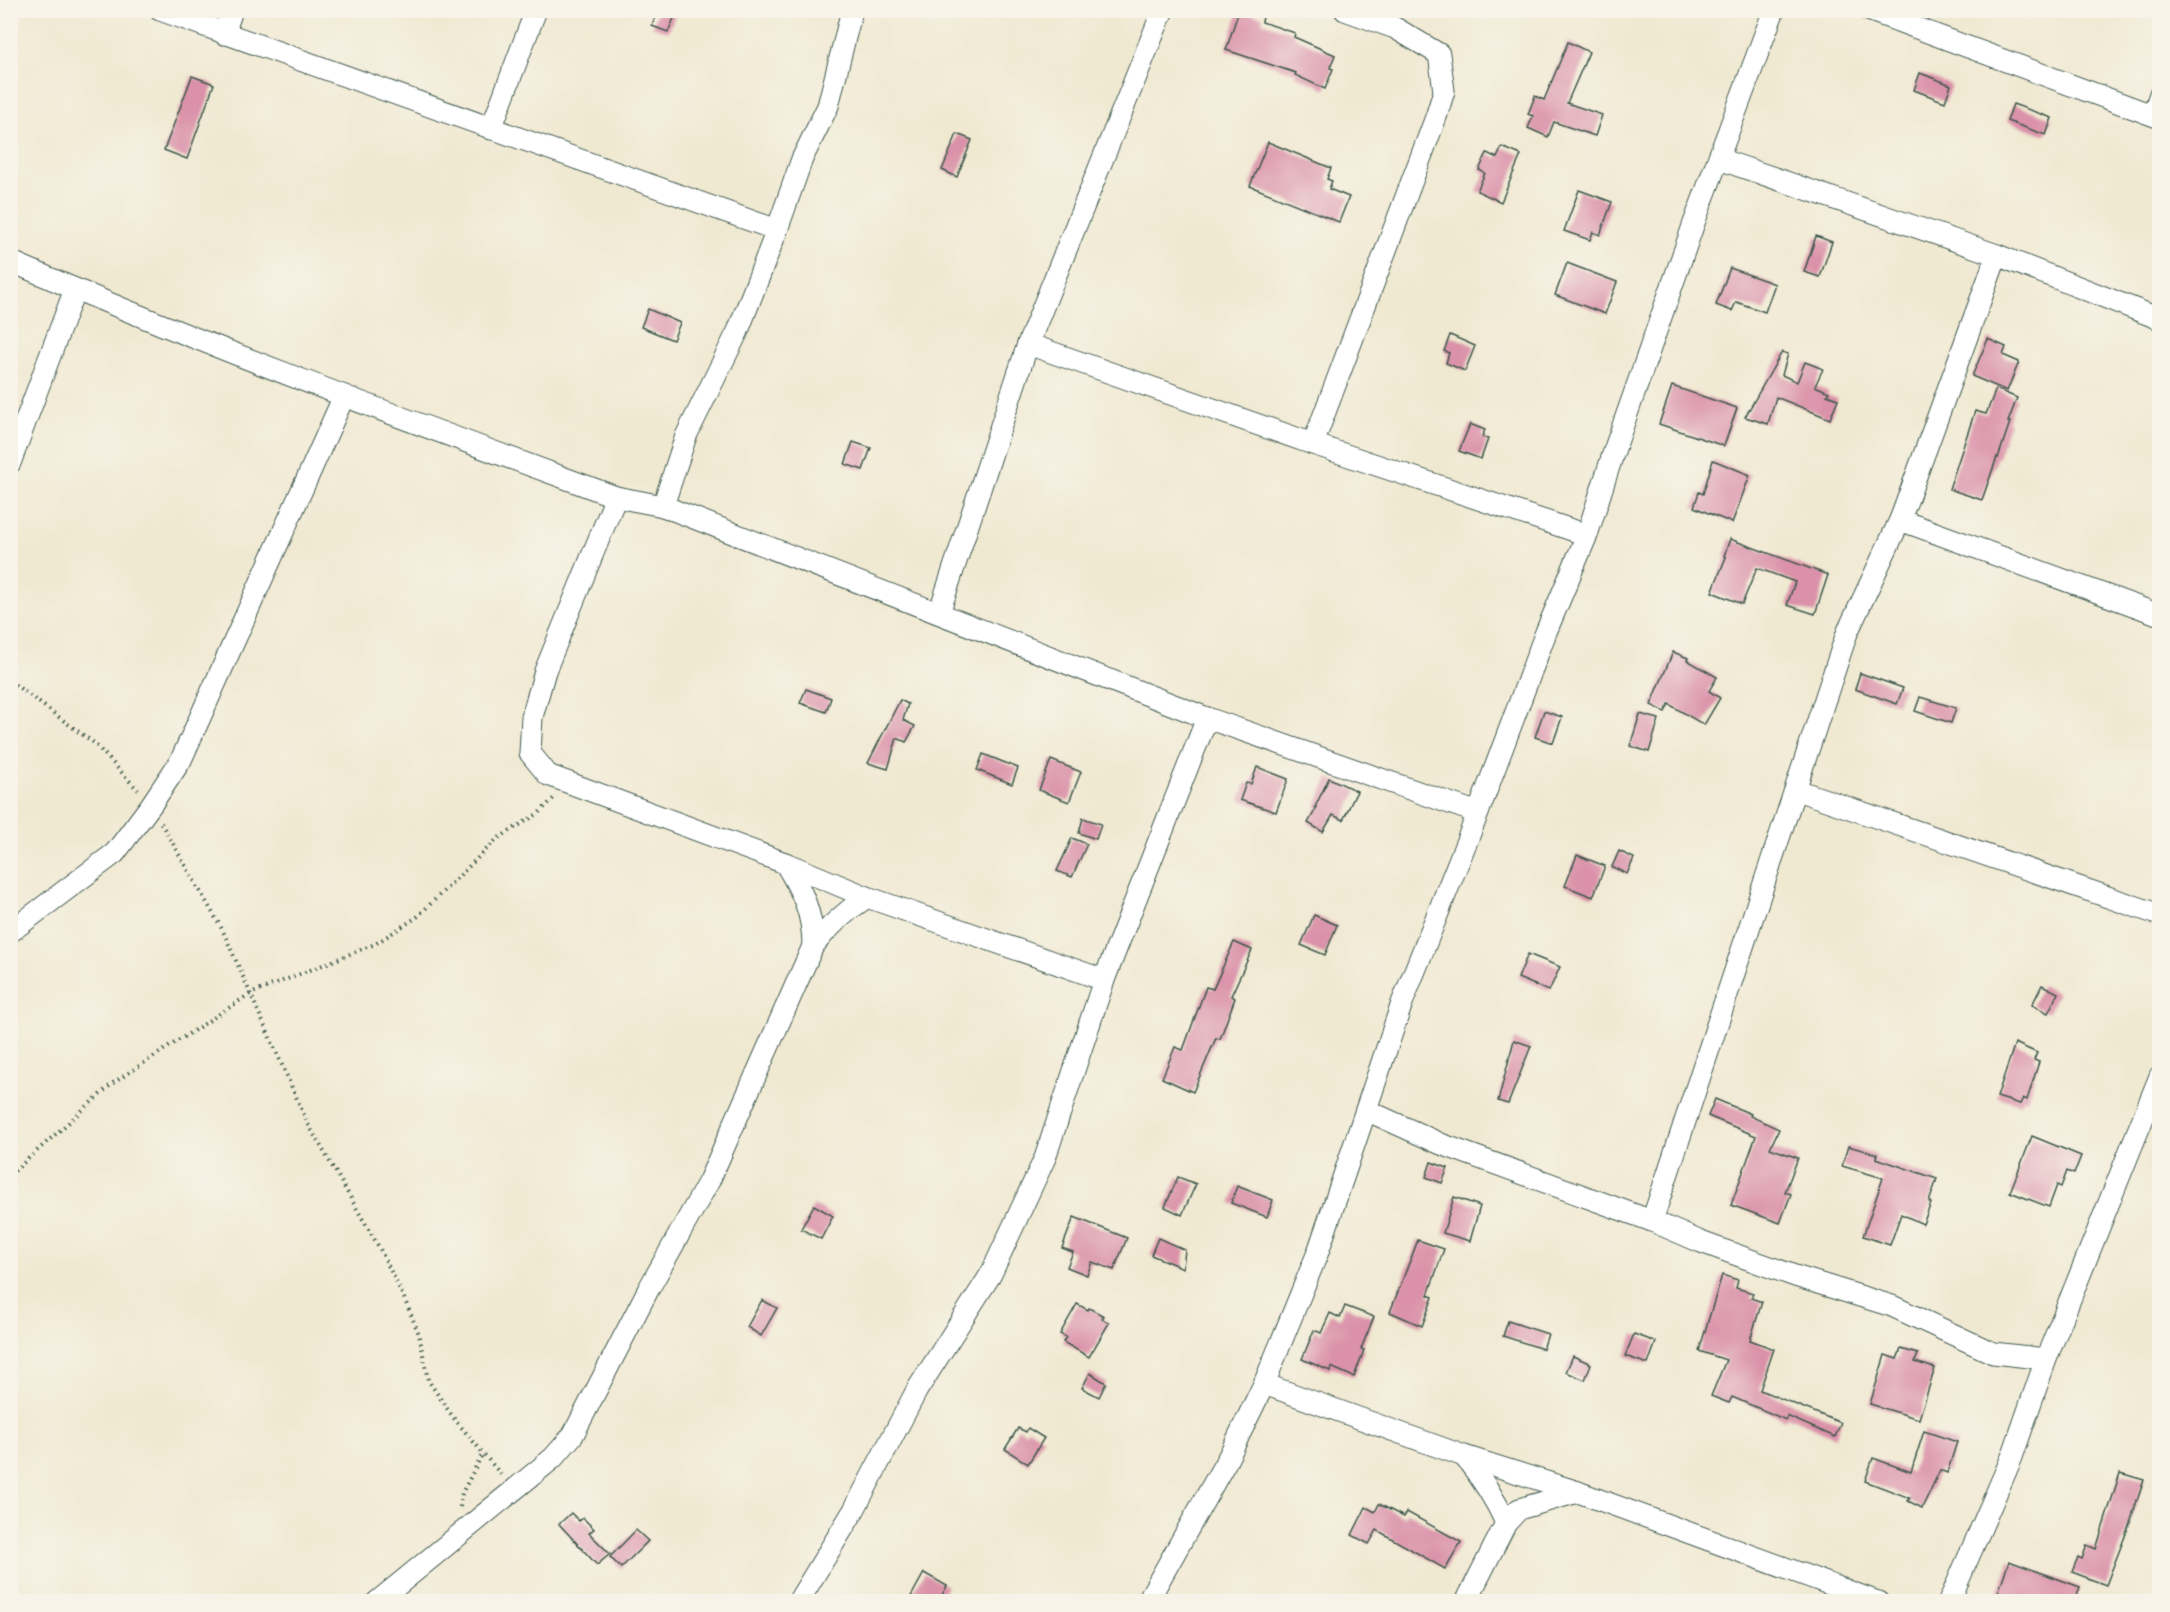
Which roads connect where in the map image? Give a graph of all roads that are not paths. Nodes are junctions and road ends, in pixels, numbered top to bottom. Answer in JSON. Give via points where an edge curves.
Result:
{"nodes":[{"id":1,"x":160,"y":10,"type":"edge"},
{"id":2,"x":232,"y":10,"type":"edge"},
{"id":3,"x":536,"y":10,"type":"edge"},
{"id":4,"x":852,"y":10,"type":"edge"},
{"id":5,"x":1163,"y":10,"type":"edge"},
{"id":6,"x":1345,"y":10,"type":"edge"},
{"id":7,"x":1774,"y":10,"type":"edge"},
{"id":8,"x":1868,"y":10,"type":"edge"},
{"id":9,"x":224,"y":34,"type":"junction"},
{"id":10,"x":2160,"y":94,"type":"edge"},
{"id":11,"x":2156,"y":116,"type":"edge"},
{"id":12,"x":491,"y":129,"type":"junction"},
{"id":13,"x":1719,"y":159,"type":"junction"},
{"id":14,"x":777,"y":230,"type":"junction"},
{"id":15,"x":1997,"y":255,"type":"junction"},
{"id":16,"x":10,"y":261,"type":"edge"},
{"id":17,"x":75,"y":289,"type":"junction"},
{"id":18,"x":2160,"y":319,"type":"edge"},
{"id":19,"x":1028,"y":344,"type":"junction"},
{"id":20,"x":344,"y":396,"type":"junction"},
{"id":21,"x":1313,"y":444,"type":"junction"},
{"id":22,"x":10,"y":464,"type":"edge"},
{"id":23,"x":616,"y":497,"type":"junction"},
{"id":24,"x":663,"y":506,"type":"junction"},
{"id":25,"x":1900,"y":520,"type":"junction"},
{"id":26,"x":1587,"y":535,"type":"junction"},
{"id":27,"x":939,"y":613,"type":"junction"},
{"id":28,"x":2160,"y":615,"type":"edge"},
{"id":29,"x":1207,"y":718,"type":"junction"},
{"id":30,"x":1797,"y":790,"type":"junction"},
{"id":31,"x":1479,"y":813,"type":"junction"},
{"id":32,"x":785,"y":863,"type":"junction"},
{"id":33,"x":867,"y":897,"type":"junction"},
{"id":34,"x":2160,"y":915,"type":"edge"},
{"id":35,"x":10,"y":932,"type":"edge"},
{"id":36,"x":813,"y":946,"type":"junction"},
{"id":37,"x":1104,"y":980,"type":"junction"},
{"id":38,"x":2160,"y":1076,"type":"edge"},
{"id":39,"x":1366,"y":1110,"type":"junction"},
{"id":40,"x":1652,"y":1221,"type":"junction"},
{"id":41,"x":2046,"y":1359,"type":"junction"},
{"id":42,"x":1264,"y":1384,"type":"junction"},
{"id":43,"x":1464,"y":1456,"type":"junction"},
{"id":44,"x":1578,"y":1492,"type":"junction"},
{"id":45,"x":1506,"y":1523,"type":"junction"},
{"id":46,"x":377,"y":1602,"type":"edge"},
{"id":47,"x":798,"y":1602,"type":"edge"},
{"id":48,"x":1147,"y":1602,"type":"edge"},
{"id":49,"x":1466,"y":1602,"type":"edge"},
{"id":50,"x":1878,"y":1602,"type":"edge"},
{"id":51,"x":1949,"y":1602,"type":"edge"}],
"edges":[{"from":1,"to":9,"type":"street"},
{"from":2,"to":9,"type":"street"},
{"from":3,"to":12,"type":"street"},
{"from":4,"to":14,"type":"street","via":[[828,106],[802,159]]},
{"from":5,"to":19,"type":"street"},
{"from":6,"to":21,"type":"street","via":[[1395,28],[1439,54],[1444,91]]},
{"from":7,"to":13,"type":"street"},
{"from":8,"to":11,"type":"street"},
{"from":9,"to":12,"type":"street"},
{"from":10,"to":11,"type":"street"},
{"from":12,"to":14,"type":"street"},
{"from":13,"to":15,"type":"street"},
{"from":13,"to":26,"type":"street"},
{"from":14,"to":24,"type":"street","via":[[738,331],[686,436]]},
{"from":15,"to":18,"type":"street"},
{"from":15,"to":25,"type":"street"},
{"from":16,"to":17,"type":"street"},
{"from":17,"to":20,"type":"street"},
{"from":17,"to":22,"type":"street"},
{"from":19,"to":21,"type":"street"},
{"from":19,"to":27,"type":"street"},
{"from":20,"to":23,"type":"street"},
{"from":20,"to":35,"type":"street","via":[[181,760],[115,853]]},
{"from":21,"to":26,"type":"street"},
{"from":23,"to":24,"type":"street"},
{"from":23,"to":32,"type":"street","via":[[545,671],[532,717],[530,753],[548,775]]},
{"from":24,"to":27,"type":"street"},
{"from":25,"to":28,"type":"street"},
{"from":25,"to":30,"type":"street","via":[[1847,633]]},
{"from":26,"to":31,"type":"street","via":[[1546,632]]},
{"from":27,"to":29,"type":"street"},
{"from":29,"to":31,"type":"street"},
{"from":29,"to":37,"type":"street"},
{"from":30,"to":34,"type":"street"},
{"from":30,"to":40,"type":"street"},
{"from":31,"to":39,"type":"street","via":[[1402,1003]]},
{"from":32,"to":33,"type":"street"},
{"from":32,"to":36,"type":"street","via":[[805,900],[813,925]]},
{"from":33,"to":36,"type":"street","via":[[846,911]]},
{"from":33,"to":37,"type":"street"},
{"from":36,"to":46,"type":"street","via":[[709,1182],[573,1435],[554,1458]]},
{"from":37,"to":47,"type":"street","via":[[1045,1158],[991,1274],[917,1390],[854,1510]]},
{"from":38,"to":41,"type":"street"},
{"from":39,"to":40,"type":"street","via":[[1441,1144]]},
{"from":39,"to":42,"type":"street","via":[[1318,1252]]},
{"from":40,"to":41,"type":"street","via":[[1722,1250],[1892,1306],[1993,1353]]},
{"from":41,"to":51,"type":"street","via":[[2012,1457]]},
{"from":42,"to":43,"type":"street"},
{"from":42,"to":48,"type":"street","via":[[1228,1458]]},
{"from":43,"to":44,"type":"street"},
{"from":43,"to":45,"type":"street"},
{"from":44,"to":45,"type":"street","via":[[1519,1509]]},
{"from":44,"to":50,"type":"street"},
{"from":45,"to":49,"type":"street"}]}
